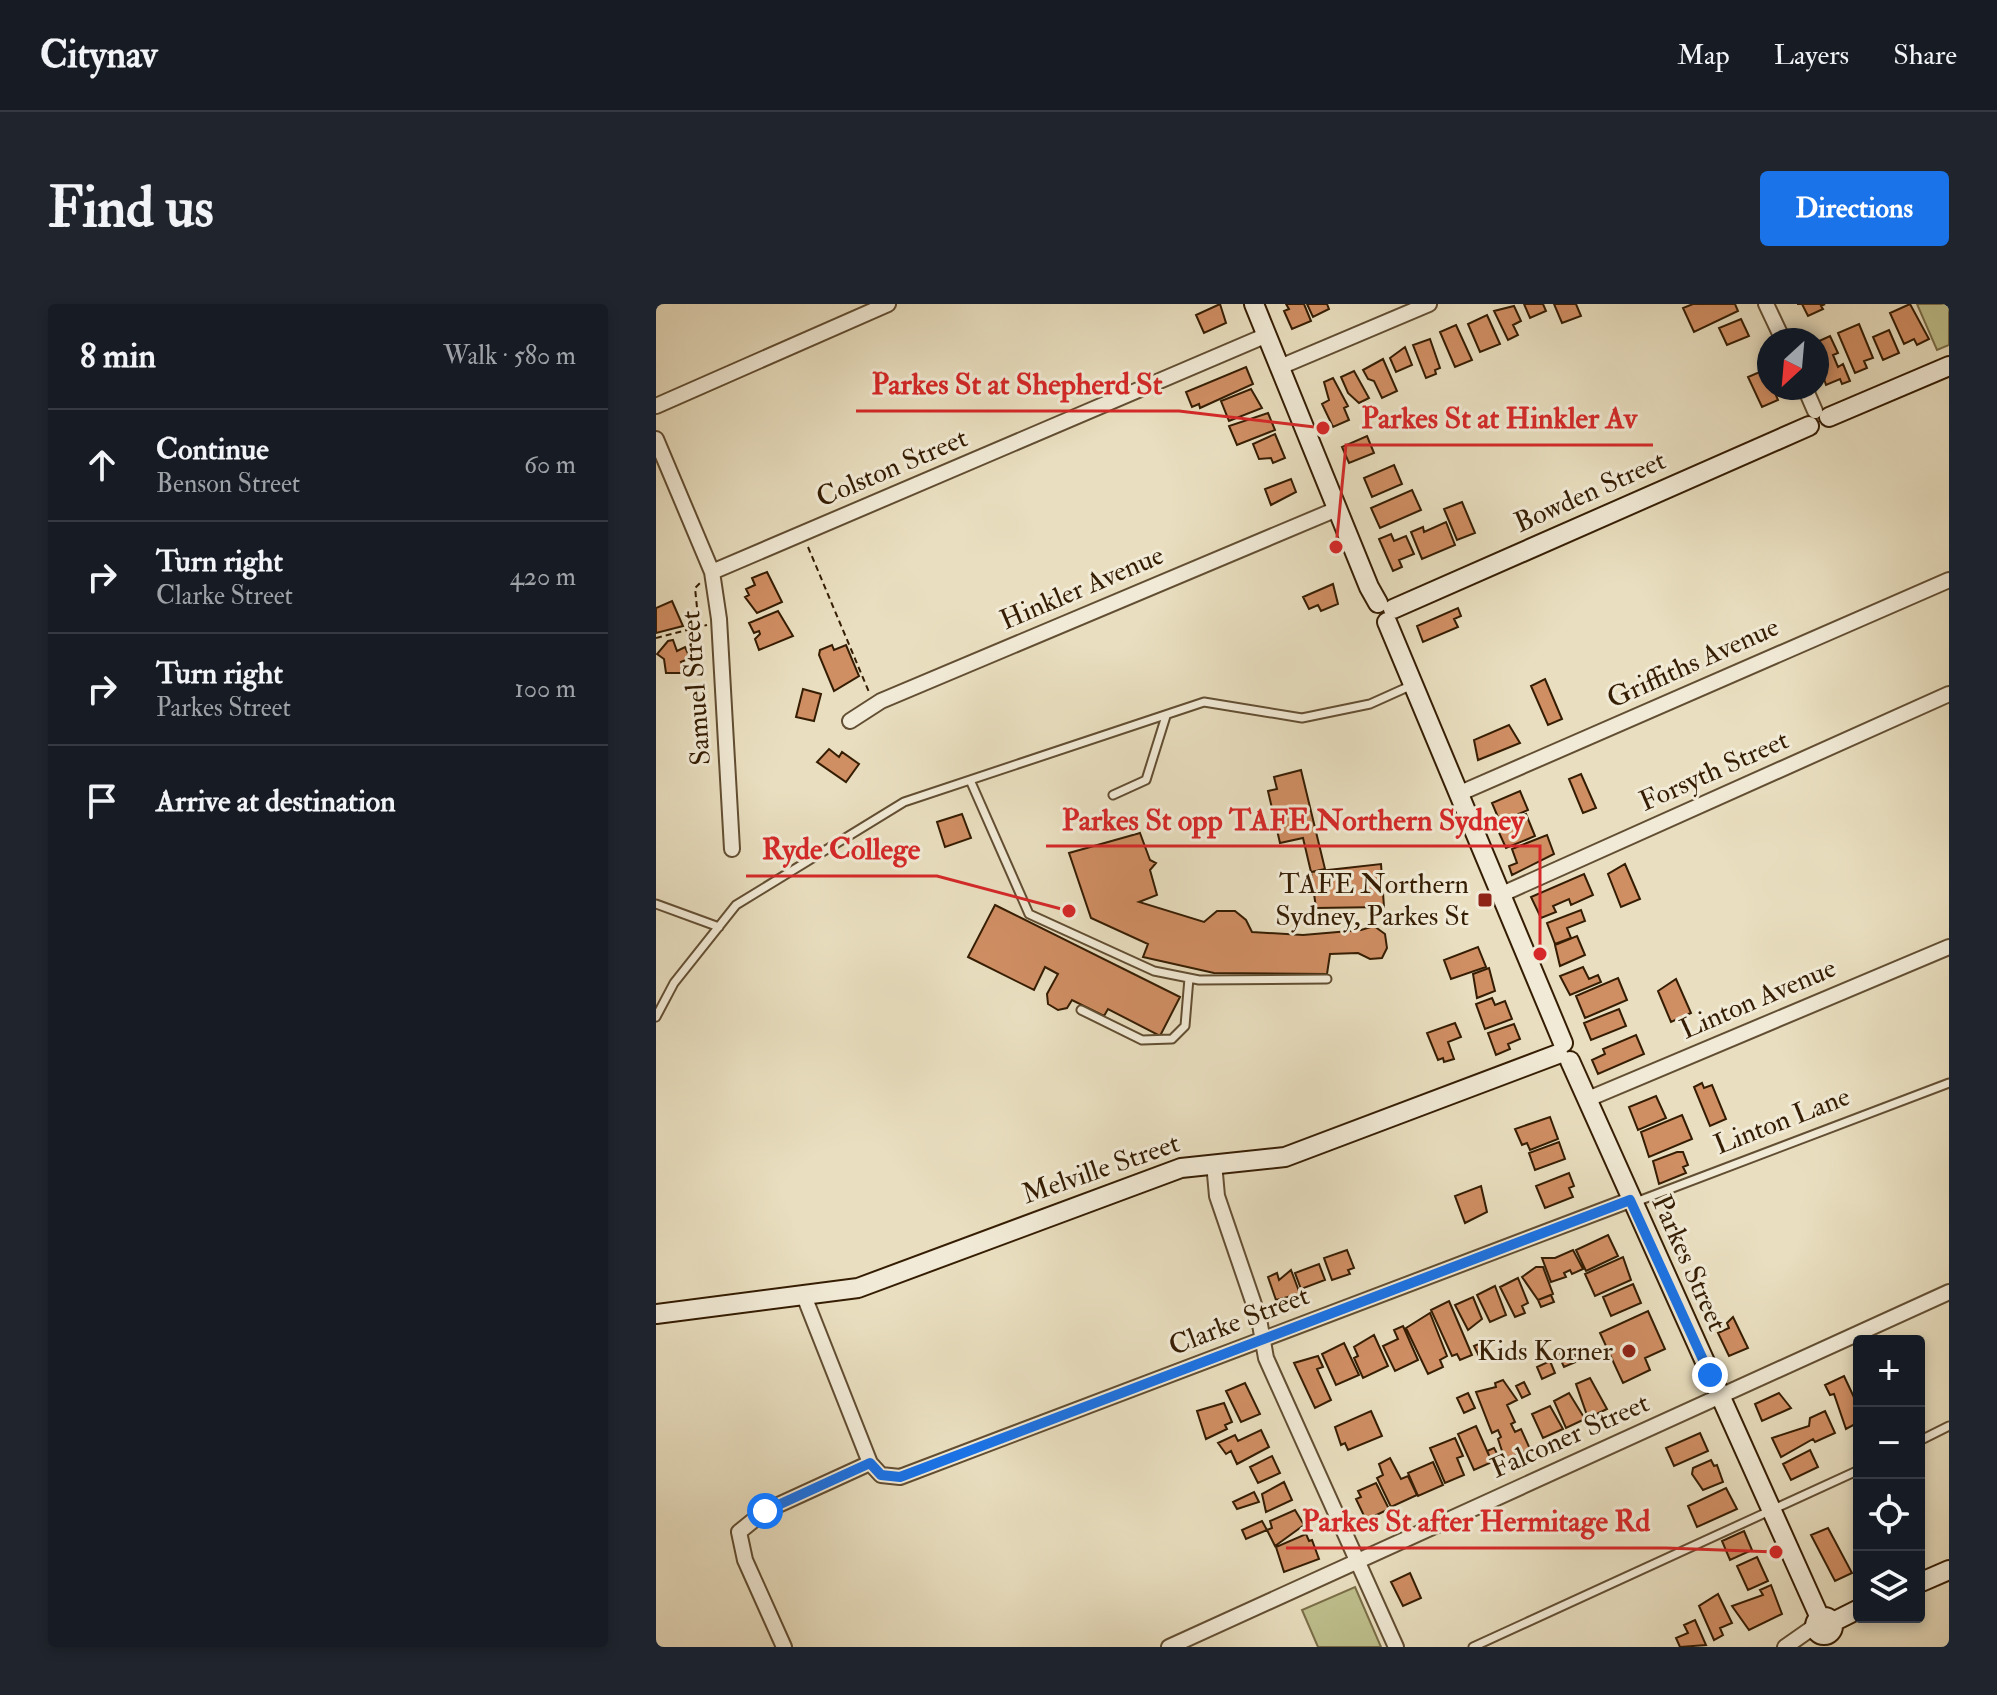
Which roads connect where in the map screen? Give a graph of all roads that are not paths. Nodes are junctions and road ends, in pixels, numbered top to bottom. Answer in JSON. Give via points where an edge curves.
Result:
{"nodes":[{"id":1,"x":888,"y":304,"type":"edge"},
{"id":2,"x":1254,"y":304,"type":"edge"},
{"id":3,"x":1429,"y":304,"type":"edge"},
{"id":4,"x":1766,"y":304,"type":"edge"},
{"id":5,"x":1777,"y":328,"type":"edge"},
{"id":6,"x":1267,"y":335,"type":"junction"},
{"id":7,"x":1949,"y":366,"type":"edge"},
{"id":8,"x":1280,"y":367,"type":"junction"},
{"id":9,"x":1810,"y":400,"type":"edge"},
{"id":10,"x":656,"y":406,"type":"edge"},
{"id":11,"x":1818,"y":418,"type":"junction"},
{"id":12,"x":656,"y":439,"type":"edge"},
{"id":13,"x":1337,"y":509,"type":"junction"},
{"id":14,"x":712,"y":572,"type":"junction"},
{"id":15,"x":1949,"y":580,"type":"edge"},
{"id":16,"x":1386,"y":611,"type":"junction"},
{"id":17,"x":1412,"y":685,"type":"junction"},
{"id":18,"x":1949,"y":694,"type":"edge"},
{"id":19,"x":1166,"y":716,"type":"junction"},
{"id":20,"x":850,"y":721,"type":"dead end"},
{"id":21,"x":970,"y":780,"type":"junction"},
{"id":22,"x":1458,"y":794,"type":"junction"},
{"id":23,"x":1113,"y":795,"type":"dead end"},
{"id":24,"x":732,"y":849,"type":"dead end"},
{"id":25,"x":1500,"y":895,"type":"junction"},
{"id":26,"x":656,"y":904,"type":"edge"},
{"id":27,"x":719,"y":927,"type":"junction"},
{"id":28,"x":1949,"y":947,"type":"edge"},
{"id":29,"x":1189,"y":978,"type":"junction"},
{"id":30,"x":1327,"y":979,"type":"dead end"},
{"id":31,"x":1081,"y":1010,"type":"dead end"},
{"id":32,"x":656,"y":1017,"type":"edge"},
{"id":33,"x":1564,"y":1053,"type":"junction"},
{"id":34,"x":1949,"y":1083,"type":"edge"},
{"id":35,"x":1588,"y":1099,"type":"junction"},
{"id":36,"x":1214,"y":1163,"type":"junction"},
{"id":37,"x":1631,"y":1202,"type":"junction"},
{"id":38,"x":1949,"y":1292,"type":"edge"},
{"id":39,"x":804,"y":1296,"type":"junction"},
{"id":40,"x":656,"y":1314,"type":"edge"},
{"id":41,"x":1262,"y":1340,"type":"junction"},
{"id":42,"x":1720,"y":1397,"type":"junction"},
{"id":43,"x":1949,"y":1426,"type":"edge"},
{"id":44,"x":1925,"y":1438,"type":"edge"},
{"id":45,"x":870,"y":1463,"type":"junction"},
{"id":46,"x":1853,"y":1473,"type":"edge"},
{"id":47,"x":1775,"y":1511,"type":"junction"},
{"id":48,"x":1357,"y":1562,"type":"junction"},
{"id":49,"x":1949,"y":1570,"type":"edge"},
{"id":50,"x":1925,"y":1580,"type":"edge"},
{"id":51,"x":1853,"y":1611,"type":"edge"},
{"id":52,"x":1823,"y":1622,"type":"junction"},
{"id":53,"x":784,"y":1647,"type":"edge"},
{"id":54,"x":1169,"y":1647,"type":"edge"},
{"id":55,"x":1396,"y":1647,"type":"edge"},
{"id":56,"x":1473,"y":1647,"type":"edge"},
{"id":57,"x":1785,"y":1647,"type":"edge"}],
"edges":[{"from":1,"to":10,"type":"street"},
{"from":2,"to":6,"type":"street","name":"Parkes Street"},
{"from":3,"to":8,"type":"street"},
{"from":4,"to":5,"type":"street"},
{"from":6,"to":8,"type":"street","name":"Parkes Street"},
{"from":6,"to":14,"type":"street","name":"Colston Street"},
{"from":7,"to":11,"type":"street","name":"Bowden Street"},
{"from":8,"to":13,"type":"street","name":"Parkes Street"},
{"from":9,"to":11,"type":"street"},
{"from":11,"to":16,"type":"street","name":"Bowden Street"},
{"from":12,"to":14,"type":"street","name":"Samuel Street"},
{"from":13,"to":16,"type":"street","name":"Parkes Street"},
{"from":13,"to":20,"type":"street","name":"Hinkler Avenue","via":[[874,705]]},
{"from":14,"to":24,"type":"street","name":"Samuel Street"},
{"from":15,"to":22,"type":"street","name":"Griffiths Avenue"},
{"from":16,"to":17,"type":"street","name":"Parkes Street"},
{"from":17,"to":19,"type":"lane","via":[[1370,704],[1302,718],[1204,702]]},
{"from":17,"to":22,"type":"street","name":"Parkes Street"},
{"from":18,"to":25,"type":"street","name":"Forsyth Street"},
{"from":19,"to":21,"type":"lane"},
{"from":19,"to":23,"type":"lane","via":[[1146,780]]},
{"from":21,"to":27,"type":"lane","via":[[904,802],[736,905]]},
{"from":21,"to":29,"type":"lane","via":[[1029,914],[1154,971]]},
{"from":22,"to":25,"type":"street","name":"Parkes Street"},
{"from":25,"to":33,"type":"street","name":"Parkes Street"},
{"from":26,"to":27,"type":"lane"},
{"from":27,"to":32,"type":"lane","via":[[674,983]]},
{"from":28,"to":35,"type":"street","name":"Linton Avenue"},
{"from":29,"to":30,"type":"lane"},
{"from":29,"to":31,"type":"lane","via":[[1185,1026],[1172,1039],[1142,1040]]},
{"from":33,"to":35,"type":"street","name":"Parkes Street"},
{"from":33,"to":36,"type":"street","name":"Melville Street","via":[[1285,1157]]},
{"from":34,"to":37,"type":"lane","name":"Linton Lane"},
{"from":35,"to":37,"type":"street","name":"Parkes Street"},
{"from":36,"to":39,"type":"street","name":"Melville Street","via":[[1181,1168],[858,1288]]},
{"from":36,"to":41,"type":"street","via":[[1217,1196]]},
{"from":37,"to":41,"type":"street","name":"Clarke Street"},
{"from":37,"to":42,"type":"street","name":"Parkes Street"},
{"from":38,"to":42,"type":"street","name":"Falconer Street"},
{"from":39,"to":40,"type":"street","name":"Melville Street"},
{"from":39,"to":45,"type":"street"},
{"from":41,"to":45,"type":"street","name":"Clarke Street","via":[[900,1477],[881,1475]]},
{"from":41,"to":48,"type":"street"},
{"from":42,"to":47,"type":"street","name":"Parkes Street"},
{"from":42,"to":48,"type":"street","name":"Falconer Street"},
{"from":43,"to":44,"type":"lane"},
{"from":45,"to":53,"type":"street","via":[[765,1511],[739,1532],[745,1560]]},
{"from":46,"to":47,"type":"lane"},
{"from":47,"to":52,"type":"street","name":"Parkes Street"},
{"from":47,"to":56,"type":"lane"},
{"from":48,"to":54,"type":"street","name":"Falconer Street"},
{"from":48,"to":55,"type":"street"},
{"from":49,"to":50,"type":"street"},
{"from":51,"to":52,"type":"street"},
{"from":52,"to":57,"type":"street"}]}
